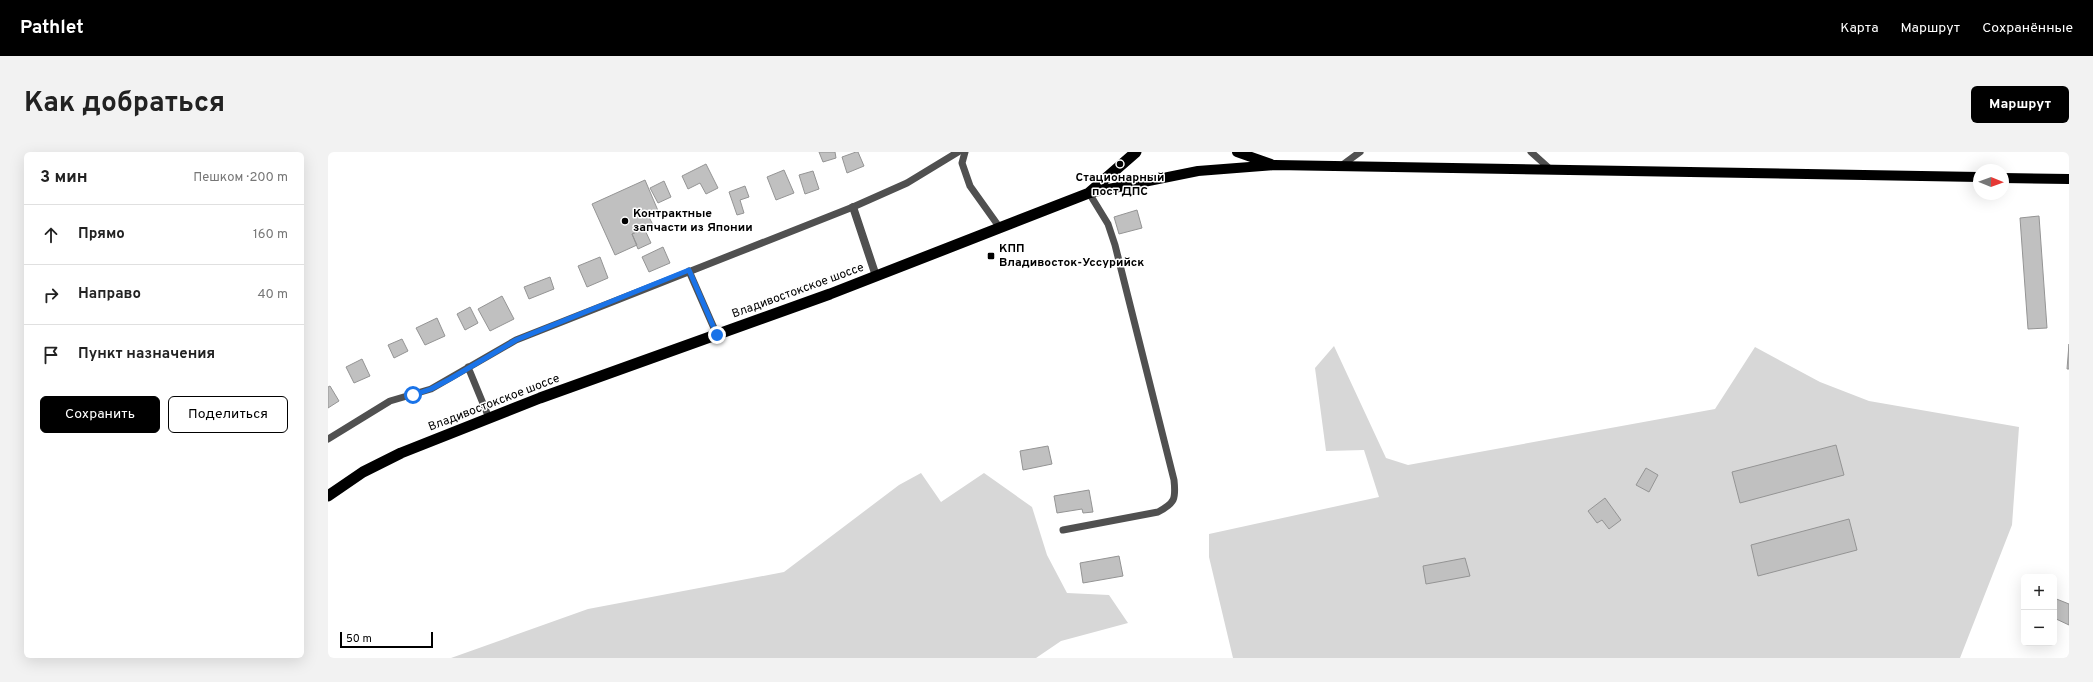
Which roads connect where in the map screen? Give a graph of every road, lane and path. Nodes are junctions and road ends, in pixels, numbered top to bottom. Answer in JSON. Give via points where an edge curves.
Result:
{"nodes":[{"id":1,"x":958,"y":152,"type":"edge"},
{"id":2,"x":965,"y":152,"type":"edge"},
{"id":3,"x":1136,"y":152,"type":"edge"},
{"id":4,"x":1237,"y":152,"type":"edge"},
{"id":5,"x":1360,"y":152,"type":"edge"},
{"id":6,"x":1531,"y":152,"type":"edge"},
{"id":7,"x":1275,"y":165,"type":"junction"},
{"id":8,"x":1340,"y":166,"type":"junction"},
{"id":9,"x":1550,"y":169,"type":"junction"},
{"id":10,"x":1973,"y":177,"type":"edge"},
{"id":11,"x":2009,"y":178,"type":"edge"},
{"id":12,"x":2069,"y":179,"type":"edge"},
{"id":13,"x":1089,"y":193,"type":"junction"},
{"id":14,"x":853,"y":207,"type":"junction"},
{"id":15,"x":1000,"y":228,"type":"junction"},
{"id":16,"x":689,"y":270,"type":"junction"},
{"id":17,"x":876,"y":276,"type":"junction"},
{"id":18,"x":717,"y":335,"type":"junction"},
{"id":19,"x":468,"y":367,"type":"junction"},
{"id":20,"x":489,"y":418,"type":"junction"},
{"id":21,"x":328,"y":439,"type":"edge"},
{"id":22,"x":328,"y":496,"type":"edge"},
{"id":23,"x":1063,"y":530,"type":"dead end"}],
"edges":[{"from":1,"to":14,"type":"lane","via":[[907,184]]},
{"from":2,"to":15,"type":"lane","via":[[962,163],[970,186]]},
{"from":3,"to":13,"type":"highway","name":"Владивостокское шоссе"},
{"from":4,"to":7,"type":"main road"},
{"from":5,"to":8,"type":"lane"},
{"from":6,"to":9,"type":"lane"},
{"from":7,"to":8,"type":"main road"},
{"from":7,"to":13,"type":"main road","via":[[1198,171]]},
{"from":8,"to":9,"type":"main road"},
{"from":9,"to":10,"type":"main road"},
{"from":11,"to":12,"type":"main road"},
{"from":13,"to":15,"type":"highway","name":"Владивостокское шоссе"},
{"from":13,"to":23,"type":"lane","via":[[1108,224],[1115,246],[1176,494],[1171,505],[1158,512]]},
{"from":14,"to":16,"type":"lane"},
{"from":14,"to":17,"type":"street"},
{"from":15,"to":17,"type":"highway","name":"Владивостокское шоссе"},
{"from":16,"to":18,"type":"lane"},
{"from":16,"to":19,"type":"lane","via":[[516,340]]},
{"from":17,"to":18,"type":"highway","name":"Владивостокское шоссе"},
{"from":18,"to":20,"type":"highway","name":"Владивостокское шоссе"},
{"from":19,"to":20,"type":"lane"},
{"from":19,"to":21,"type":"lane","via":[[431,389],[390,401]]},
{"from":20,"to":22,"type":"highway","name":"Владивостокское шоссе","via":[[402,453],[363,472]]}]}
